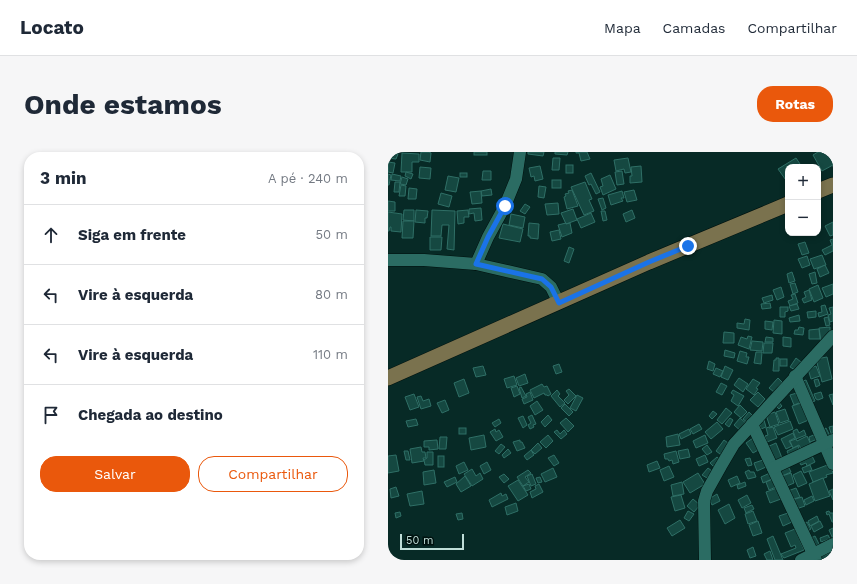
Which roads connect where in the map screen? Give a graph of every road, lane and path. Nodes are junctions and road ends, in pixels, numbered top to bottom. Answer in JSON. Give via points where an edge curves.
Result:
{"nodes":[{"id":1,"x":520,"y":152,"type":"edge"},
{"id":2,"x":833,"y":185,"type":"edge"},
{"id":3,"x":821,"y":190,"type":"edge"},
{"id":4,"x":785,"y":205,"type":"edge"},
{"id":5,"x":388,"y":260,"type":"edge"},
{"id":6,"x":476,"y":264,"type":"junction"},
{"id":7,"x":559,"y":303,"type":"junction"},
{"id":8,"x":833,"y":336,"type":"edge"},
{"id":9,"x":796,"y":376,"type":"junction"},
{"id":10,"x":388,"y":378,"type":"edge"},
{"id":11,"x":752,"y":424,"type":"junction"},
{"id":12,"x":829,"y":442,"type":"edge"},
{"id":13,"x":833,"y":464,"type":"edge"},
{"id":14,"x":773,"y":468,"type":"junction"},
{"id":15,"x":833,"y":544,"type":"edge"},
{"id":16,"x":815,"y":557,"type":"edge"},
{"id":17,"x":705,"y":560,"type":"edge"},
{"id":18,"x":801,"y":560,"type":"edge"}],
"edges":[{"from":1,"to":6,"type":"street","via":[[516,179],[511,192]]},
{"from":2,"to":3,"type":"main road"},
{"from":4,"to":7,"type":"main road"},
{"from":5,"to":6,"type":"street"},
{"from":6,"to":7,"type":"street","via":[[542,279],[551,287]]},
{"from":7,"to":10,"type":"main road"},
{"from":8,"to":9,"type":"street"},
{"from":9,"to":11,"type":"street"},
{"from":9,"to":12,"type":"street","via":[[808,406]]},
{"from":11,"to":14,"type":"street"},
{"from":11,"to":17,"type":"street","via":[[734,444],[707,491],[704,501]]},
{"from":12,"to":13,"type":"street"},
{"from":12,"to":14,"type":"street"},
{"from":14,"to":16,"type":"street"},
{"from":15,"to":16,"type":"street"},
{"from":16,"to":18,"type":"street"}]}
